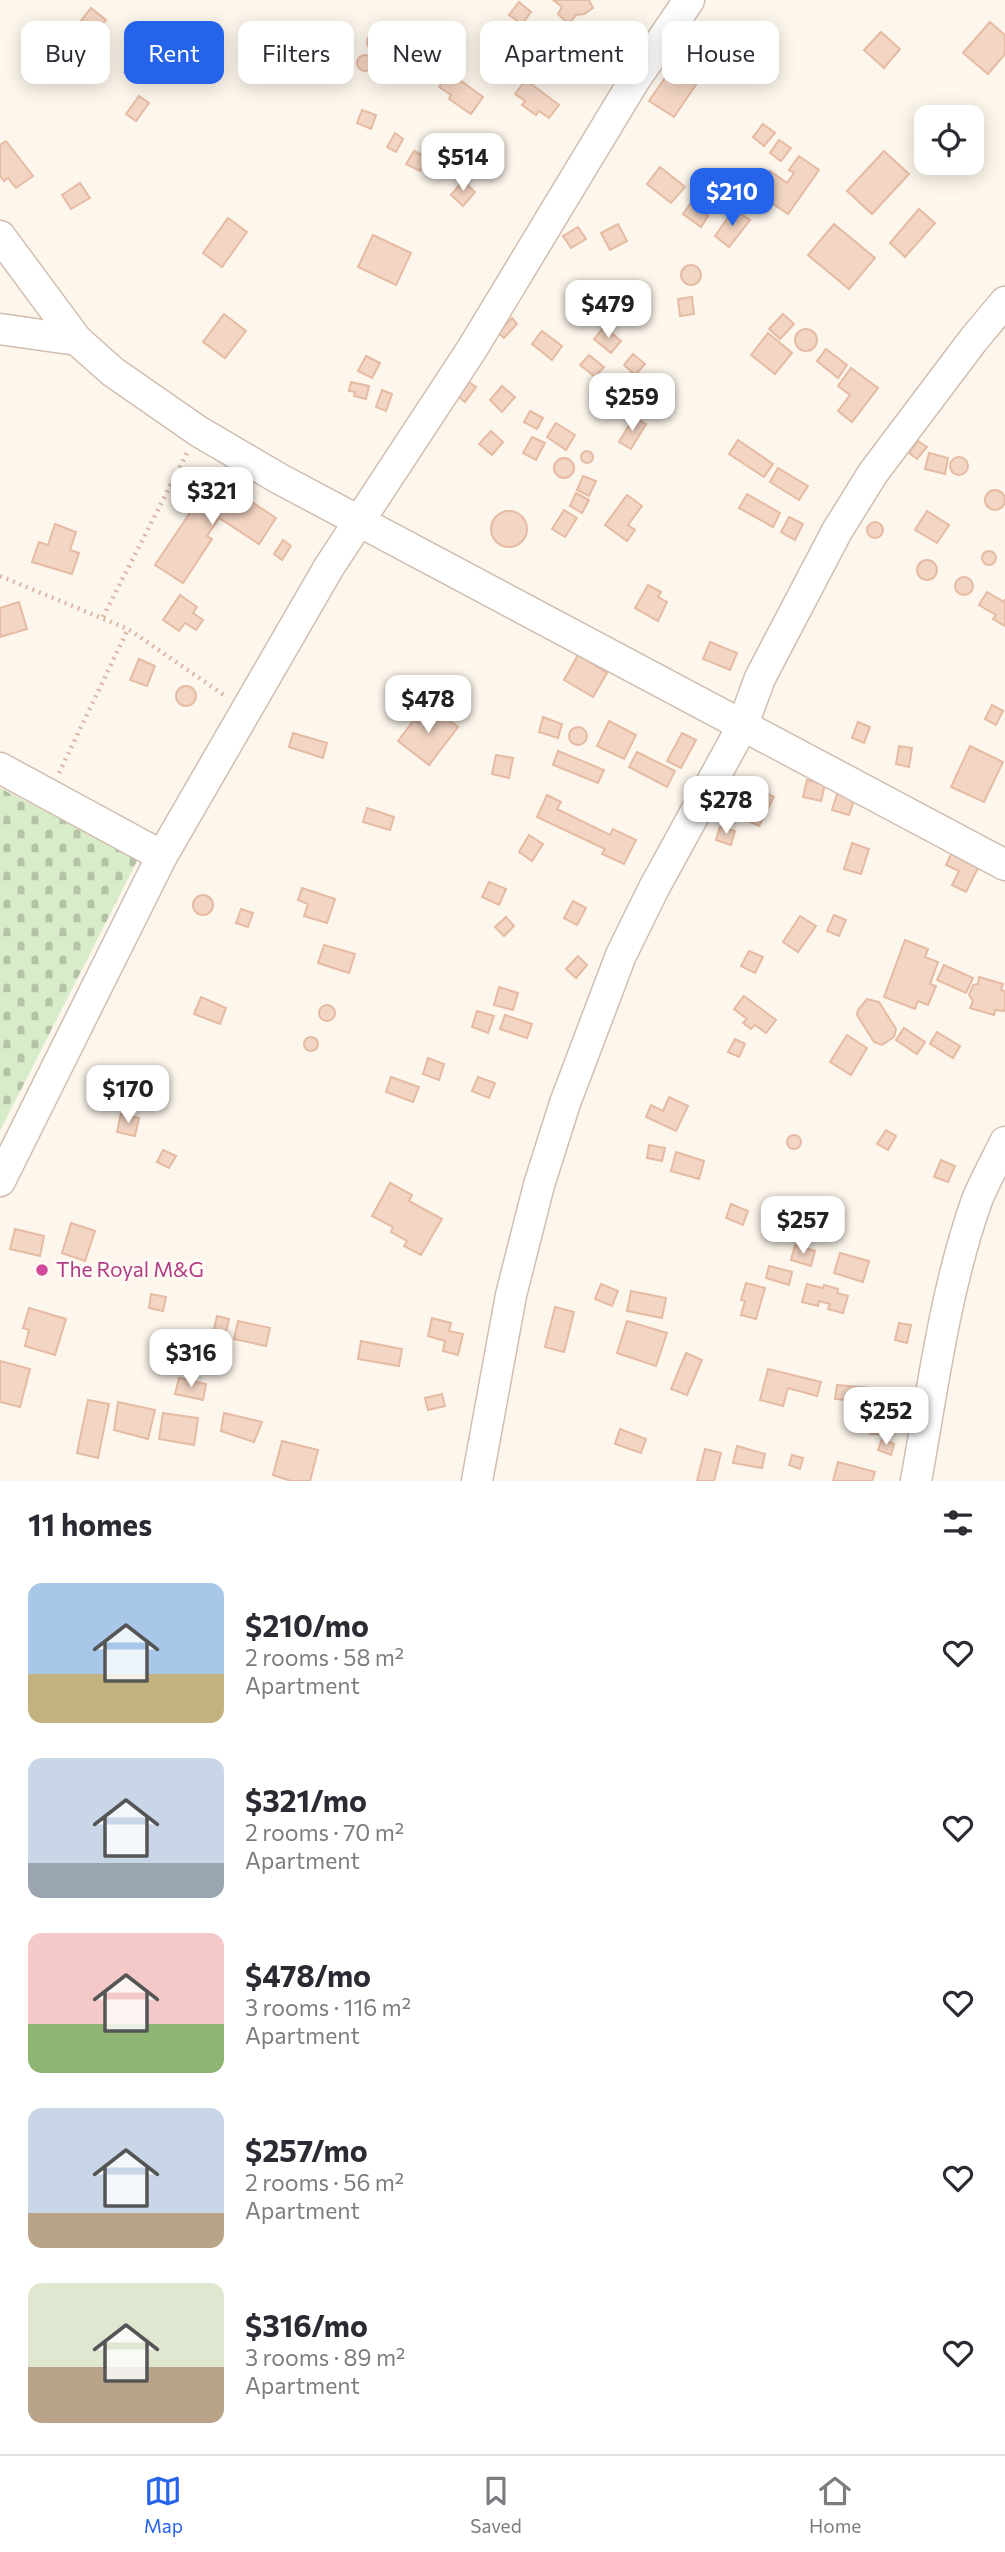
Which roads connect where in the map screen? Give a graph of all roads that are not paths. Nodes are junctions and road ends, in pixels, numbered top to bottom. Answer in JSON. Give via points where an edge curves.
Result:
{"nodes":[{"id":1,"x":689,"y":0,"type":"edge"},
{"id":2,"x":0,"y":236,"type":"edge"},
{"id":3,"x":1005,"y":302,"type":"edge"},
{"id":4,"x":0,"y":329,"type":"edge"},
{"id":5,"x":77,"y":340,"type":"junction"},
{"id":6,"x":358,"y":522,"type":"junction"},
{"id":7,"x":742,"y":727,"type":"junction"},
{"id":8,"x":0,"y":768,"type":"edge"},
{"id":9,"x":162,"y":856,"type":"junction"},
{"id":10,"x":1005,"y":865,"type":"edge"},
{"id":11,"x":1005,"y":1142,"type":"edge"},
{"id":12,"x":0,"y":1181,"type":"edge"},
{"id":13,"x":477,"y":1481,"type":"edge"},
{"id":14,"x":916,"y":1481,"type":"edge"}],
"edges":[{"from":1,"to":6,"type":"street","via":[[634,81],[431,414]]},
{"from":2,"to":5,"type":"street"},
{"from":3,"to":7,"type":"street","via":[[859,496],[789,620]]},
{"from":4,"to":5,"type":"street"},
{"from":5,"to":6,"type":"street","via":[[113,372],[198,431]]},
{"from":6,"to":7,"type":"street"},
{"from":6,"to":9,"type":"street"},
{"from":7,"to":10,"type":"street"},
{"from":7,"to":13,"type":"street","via":[[621,956],[565,1103],[511,1295]]},
{"from":8,"to":9,"type":"street"},
{"from":9,"to":12,"type":"street"},
{"from":11,"to":14,"type":"street","via":[[978,1197],[962,1247]]}]}
